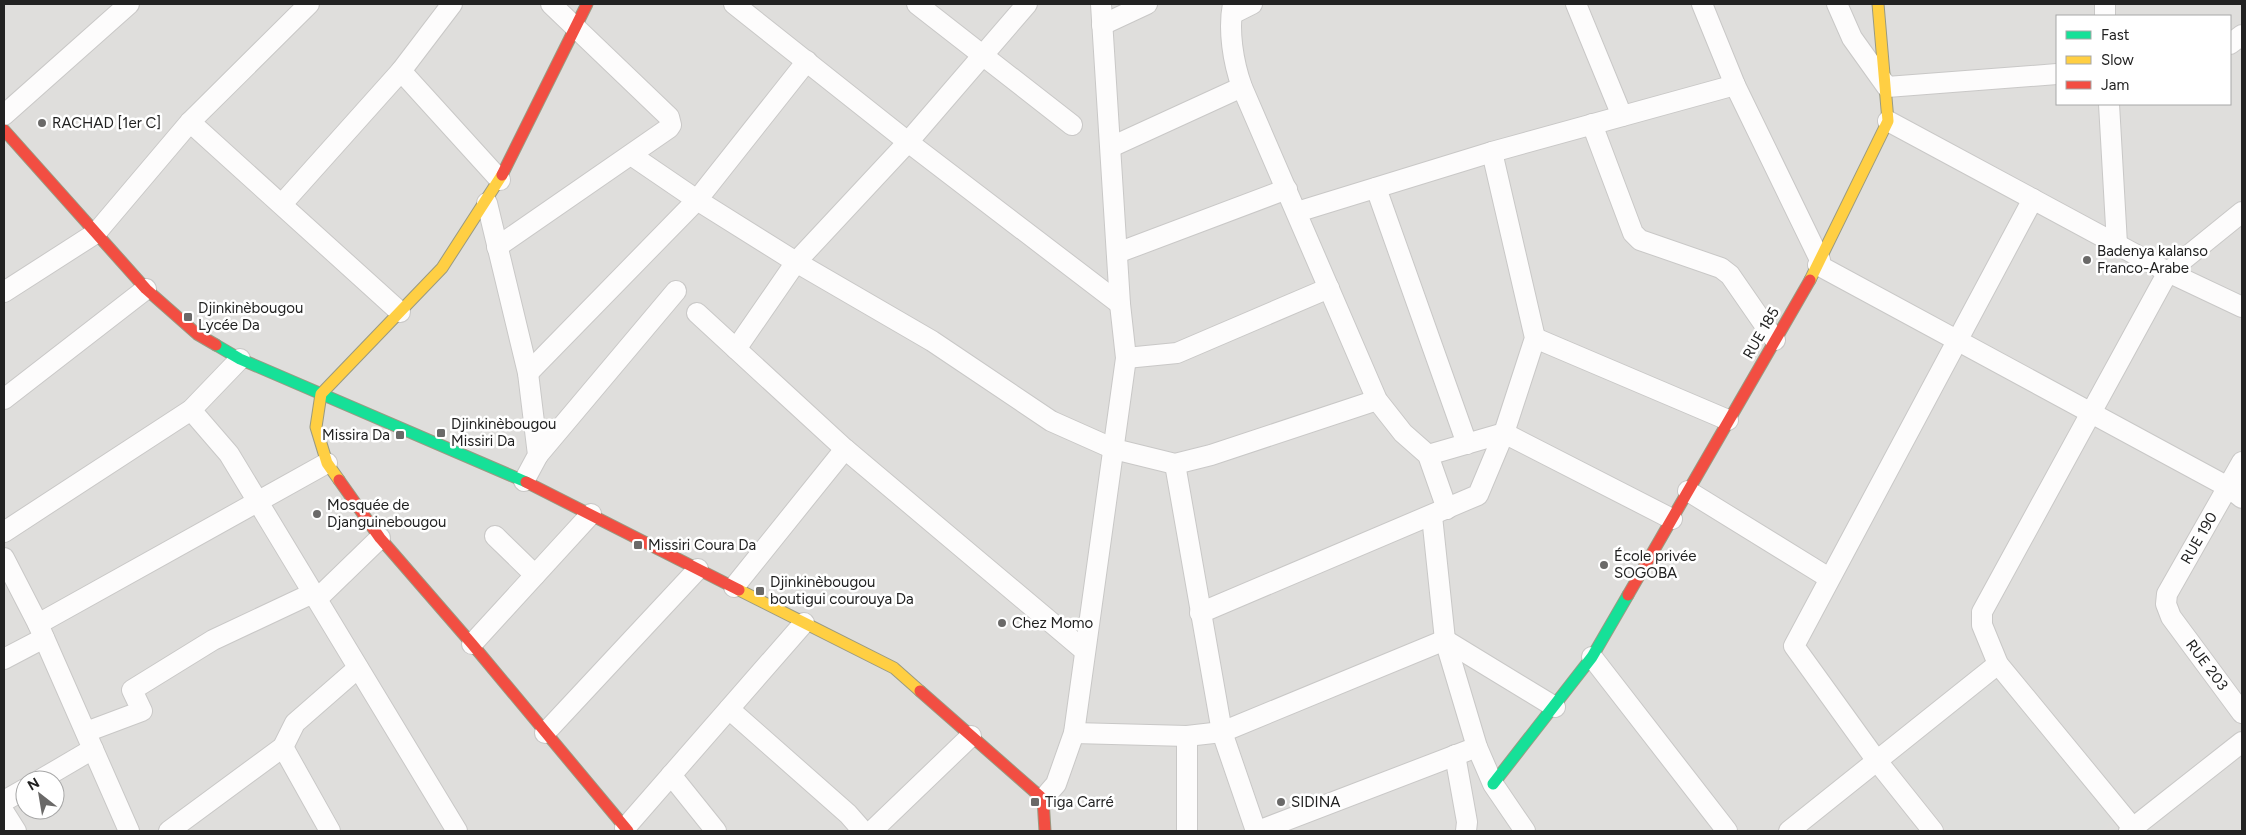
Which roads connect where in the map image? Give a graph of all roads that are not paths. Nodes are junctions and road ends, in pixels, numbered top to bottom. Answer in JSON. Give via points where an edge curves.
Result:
{"nodes":[{"id":1,"x":129,"y":4,"type":"edge"},
{"id":2,"x":309,"y":4,"type":"edge"},
{"id":3,"x":452,"y":4,"type":"edge"},
{"id":4,"x":551,"y":4,"type":"edge"},
{"id":5,"x":587,"y":4,"type":"edge"},
{"id":6,"x":734,"y":4,"type":"edge"},
{"id":7,"x":917,"y":4,"type":"edge"},
{"id":8,"x":1027,"y":4,"type":"edge"},
{"id":9,"x":1101,"y":4,"type":"edge"},
{"id":10,"x":1147,"y":4,"type":"edge"},
{"id":11,"x":1252,"y":4,"type":"edge"},
{"id":12,"x":1576,"y":4,"type":"edge"},
{"id":13,"x":1702,"y":4,"type":"edge"},
{"id":14,"x":1837,"y":4,"type":"edge"},
{"id":15,"x":1878,"y":4,"type":"edge"},
{"id":16,"x":1232,"y":9,"type":"edge"},
{"id":17,"x":1102,"y":25,"type":"junction"},
{"id":18,"x":575,"y":27,"type":"junction"},
{"id":19,"x":2242,"y":35,"type":"edge"},
{"id":20,"x":2231,"y":43,"type":"edge"},
{"id":21,"x":982,"y":56,"type":"junction"},
{"id":22,"x":807,"y":61,"type":"junction"},
{"id":23,"x":401,"y":71,"type":"junction"},
{"id":24,"x":2056,"y":74,"type":"edge"},
{"id":25,"x":1735,"y":85,"type":"junction"},
{"id":26,"x":1242,"y":87,"type":"junction"},
{"id":27,"x":1886,"y":87,"type":"junction"},
{"id":28,"x":2109,"y":105,"type":"edge"},
{"id":29,"x":4,"y":115,"type":"edge"},
{"id":30,"x":1622,"y":116,"type":"junction"},
{"id":31,"x":1888,"y":120,"type":"junction"},
{"id":32,"x":190,"y":122,"type":"junction"},
{"id":33,"x":1592,"y":124,"type":"junction"},
{"id":34,"x":1072,"y":125,"type":"dead end"},
{"id":35,"x":8,"y":141,"type":"edge"},
{"id":36,"x":908,"y":142,"type":"junction"},
{"id":37,"x":1111,"y":147,"type":"junction"},
{"id":38,"x":1492,"y":152,"type":"junction"},
{"id":39,"x":631,"y":155,"type":"junction"},
{"id":40,"x":500,"y":180,"type":"junction"},
{"id":41,"x":1376,"y":188,"type":"junction"},
{"id":42,"x":1287,"y":189,"type":"junction"},
{"id":43,"x":2033,"y":199,"type":"junction"},
{"id":44,"x":697,"y":200,"type":"junction"},
{"id":45,"x":487,"y":203,"type":"junction"},
{"id":46,"x":282,"y":204,"type":"junction"},
{"id":47,"x":1297,"y":212,"type":"junction"},
{"id":48,"x":2242,"y":212,"type":"edge"},
{"id":49,"x":96,"y":233,"type":"junction"},
{"id":50,"x":2117,"y":244,"type":"junction"},
{"id":51,"x":497,"y":247,"type":"junction"},
{"id":52,"x":1117,"y":253,"type":"junction"},
{"id":53,"x":796,"y":262,"type":"junction"},
{"id":54,"x":1819,"y":263,"type":"junction"},
{"id":55,"x":2168,"y":272,"type":"junction"},
{"id":56,"x":1329,"y":288,"type":"junction"},
{"id":57,"x":146,"y":289,"type":"junction"},
{"id":58,"x":676,"y":290,"type":"dead end"},
{"id":59,"x":4,"y":292,"type":"edge"},
{"id":60,"x":1120,"y":304,"type":"junction"},
{"id":61,"x":2242,"y":307,"type":"edge"},
{"id":62,"x":400,"y":312,"type":"junction"},
{"id":63,"x":696,"y":313,"type":"dead end"},
{"id":64,"x":1535,"y":338,"type":"junction"},
{"id":65,"x":1775,"y":340,"type":"junction"},
{"id":66,"x":1957,"y":340,"type":"junction"},
{"id":67,"x":736,"y":348,"type":"junction"},
{"id":68,"x":1126,"y":358,"type":"junction"},
{"id":69,"x":240,"y":359,"type":"junction"},
{"id":70,"x":528,"y":373,"type":"junction"},
{"id":71,"x":321,"y":394,"type":"junction"},
{"id":72,"x":4,"y":399,"type":"edge"},
{"id":73,"x":1377,"y":400,"type":"junction"},
{"id":74,"x":191,"y":410,"type":"junction"},
{"id":75,"x":2090,"y":412,"type":"junction"},
{"id":76,"x":1728,"y":420,"type":"junction"},
{"id":77,"x":1504,"y":433,"type":"junction"},
{"id":78,"x":1467,"y":444,"type":"junction"},
{"id":79,"x":1114,"y":448,"type":"junction"},
{"id":80,"x":845,"y":449,"type":"junction"},
{"id":81,"x":538,"y":455,"type":"junction"},
{"id":82,"x":1428,"y":455,"type":"junction"},
{"id":83,"x":2242,"y":462,"type":"edge"},
{"id":84,"x":326,"y":463,"type":"junction"},
{"id":85,"x":1174,"y":464,"type":"junction"},
{"id":86,"x":524,"y":480,"type":"junction"},
{"id":87,"x":1688,"y":490,"type":"junction"},
{"id":88,"x":2235,"y":492,"type":"edge"},
{"id":89,"x":258,"y":502,"type":"junction"},
{"id":90,"x":1439,"y":512,"type":"junction"},
{"id":91,"x":591,"y":514,"type":"junction"},
{"id":92,"x":1672,"y":519,"type":"junction"},
{"id":93,"x":4,"y":532,"type":"edge"},
{"id":94,"x":496,"y":536,"type":"dead end"},
{"id":95,"x":380,"y":538,"type":"junction"},
{"id":96,"x":4,"y":558,"type":"edge"},
{"id":97,"x":698,"y":569,"type":"junction"},
{"id":98,"x":534,"y":575,"type":"junction"},
{"id":99,"x":1829,"y":578,"type":"junction"},
{"id":100,"x":734,"y":587,"type":"junction"},
{"id":101,"x":315,"y":596,"type":"junction"},
{"id":102,"x":1200,"y":613,"type":"junction"},
{"id":103,"x":2171,"y":617,"type":"joint"},
{"id":104,"x":804,"y":623,"type":"junction"},
{"id":105,"x":41,"y":631,"type":"junction"},
{"id":106,"x":1445,"y":640,"type":"junction"},
{"id":107,"x":472,"y":644,"type":"junction"},
{"id":108,"x":1085,"y":651,"type":"junction"},
{"id":109,"x":1592,"y":658,"type":"junction"},
{"id":110,"x":4,"y":659,"type":"edge"},
{"id":111,"x":1998,"y":664,"type":"junction"},
{"id":112,"x":358,"y":668,"type":"junction"},
{"id":113,"x":1555,"y":707,"type":"junction"},
{"id":114,"x":728,"y":709,"type":"junction"},
{"id":115,"x":2242,"y":713,"type":"edge"},
{"id":116,"x":1222,"y":732,"type":"junction"},
{"id":117,"x":545,"y":733,"type":"junction"},
{"id":118,"x":1074,"y":733,"type":"junction"},
{"id":119,"x":971,"y":736,"type":"junction"},
{"id":120,"x":1187,"y":736,"type":"junction"},
{"id":121,"x":89,"y":740,"type":"junction"},
{"id":122,"x":2242,"y":742,"type":"edge"},
{"id":123,"x":1477,"y":746,"type":"junction"},
{"id":124,"x":283,"y":747,"type":"junction"},
{"id":125,"x":1456,"y":755,"type":"junction"},
{"id":126,"x":1877,"y":761,"type":"junction"},
{"id":127,"x":52,"y":770,"type":"edge"},
{"id":128,"x":671,"y":775,"type":"junction"},
{"id":129,"x":1493,"y":784,"type":"junction"},
{"id":130,"x":15,"y":795,"type":"edge"},
{"id":131,"x":1043,"y":799,"type":"junction"},
{"id":132,"x":4,"y":801,"type":"edge"},
{"id":133,"x":4,"y":812,"type":"edge"},
{"id":134,"x":627,"y":829,"type":"edge"},
{"id":135,"x":2131,"y":830,"type":"edge"},
{"id":136,"x":16,"y":831,"type":"edge"},
{"id":137,"x":129,"y":831,"type":"edge"},
{"id":138,"x":169,"y":831,"type":"edge"},
{"id":139,"x":330,"y":831,"type":"edge"},
{"id":140,"x":457,"y":831,"type":"edge"},
{"id":141,"x":716,"y":831,"type":"edge"},
{"id":142,"x":864,"y":831,"type":"edge"},
{"id":143,"x":872,"y":831,"type":"edge"},
{"id":144,"x":1045,"y":831,"type":"edge"},
{"id":145,"x":1188,"y":831,"type":"edge"},
{"id":146,"x":1257,"y":831,"type":"edge"},
{"id":147,"x":1466,"y":831,"type":"edge"},
{"id":148,"x":1525,"y":831,"type":"edge"},
{"id":149,"x":1726,"y":831,"type":"edge"},
{"id":150,"x":1788,"y":831,"type":"edge"},
{"id":151,"x":1933,"y":831,"type":"edge"}],
"edges":[{"from":1,"to":29,"type":"street"},
{"from":2,"to":32,"type":"street"},
{"from":3,"to":23,"type":"street"},
{"from":4,"to":18,"type":"street"},
{"from":5,"to":18,"type":"street"},
{"from":6,"to":22,"type":"street"},
{"from":7,"to":21,"type":"street"},
{"from":8,"to":21,"type":"street"},
{"from":9,"to":17,"type":"street"},
{"from":10,"to":17,"type":"street"},
{"from":11,"to":16,"type":"street"},
{"from":12,"to":30,"type":"street"},
{"from":13,"to":25,"type":"street"},
{"from":14,"to":27,"type":"street","via":[[1852,38]]},
{"from":15,"to":27,"type":"street","name":"RUE 185"},
{"from":16,"to":26,"type":"street","via":[[1237,74]]},
{"from":17,"to":37,"type":"street"},
{"from":18,"to":39,"type":"street","via":[[671,121],[669,128]]},
{"from":18,"to":40,"type":"street"},
{"from":19,"to":20,"type":"street"},
{"from":21,"to":34,"type":"street"},
{"from":21,"to":36,"type":"street"},
{"from":22,"to":36,"type":"street"},
{"from":22,"to":44,"type":"street"},
{"from":23,"to":40,"type":"street"},
{"from":23,"to":46,"type":"street"},
{"from":24,"to":27,"type":"street"},
{"from":25,"to":30,"type":"street"},
{"from":25,"to":54,"type":"street"},
{"from":26,"to":37,"type":"street"},
{"from":26,"to":42,"type":"street"},
{"from":27,"to":31,"type":"street","name":"RUE 185"},
{"from":28,"to":50,"type":"street"},
{"from":30,"to":33,"type":"street"},
{"from":31,"to":43,"type":"street"},
{"from":31,"to":54,"type":"street","name":"RUE 185"},
{"from":32,"to":46,"type":"street"},
{"from":32,"to":49,"type":"street"},
{"from":33,"to":38,"type":"street"},
{"from":33,"to":65,"type":"street","via":[[1632,233],[1640,240],[1720,268],[1730,275]]},
{"from":35,"to":49,"type":"street"},
{"from":36,"to":53,"type":"street"},
{"from":36,"to":60,"type":"street"},
{"from":37,"to":52,"type":"street"},
{"from":38,"to":41,"type":"street"},
{"from":38,"to":64,"type":"street"},
{"from":39,"to":44,"type":"street"},
{"from":39,"to":51,"type":"street"},
{"from":40,"to":45,"type":"street"},
{"from":41,"to":47,"type":"street"},
{"from":41,"to":78,"type":"street"},
{"from":42,"to":47,"type":"street"},
{"from":42,"to":52,"type":"street"},
{"from":43,"to":50,"type":"street"},
{"from":43,"to":66,"type":"street"},
{"from":44,"to":53,"type":"street"},
{"from":44,"to":70,"type":"street"},
{"from":45,"to":51,"type":"street"},
{"from":45,"to":62,"type":"street","via":[[442,268]]},
{"from":46,"to":62,"type":"street"},
{"from":47,"to":56,"type":"street"},
{"from":48,"to":55,"type":"street"},
{"from":49,"to":57,"type":"street"},
{"from":49,"to":59,"type":"street"},
{"from":50,"to":55,"type":"street"},
{"from":51,"to":70,"type":"street"},
{"from":52,"to":60,"type":"street"},
{"from":53,"to":67,"type":"street"},
{"from":53,"to":79,"type":"street","via":[[932,341],[1051,421]]},
{"from":54,"to":65,"type":"street","name":"RUE 185"},
{"from":54,"to":66,"type":"street"},
{"from":55,"to":61,"type":"street"},
{"from":55,"to":75,"type":"street"},
{"from":56,"to":68,"type":"street","via":[[1177,354]]},
{"from":56,"to":73,"type":"street"},
{"from":57,"to":69,"type":"street","via":[[196,334]]},
{"from":57,"to":72,"type":"street"},
{"from":58,"to":81,"type":"street"},
{"from":60,"to":68,"type":"street"},
{"from":62,"to":71,"type":"street"},
{"from":63,"to":67,"type":"street"},
{"from":64,"to":76,"type":"street"},
{"from":64,"to":77,"type":"street"},
{"from":65,"to":76,"type":"street","name":"RUE 185"},
{"from":66,"to":75,"type":"street"},
{"from":66,"to":99,"type":"street"},
{"from":67,"to":80,"type":"street"},
{"from":68,"to":79,"type":"street"},
{"from":69,"to":71,"type":"street"},
{"from":69,"to":74,"type":"street"},
{"from":70,"to":81,"type":"street"},
{"from":71,"to":84,"type":"street","via":[[316,427]]},
{"from":71,"to":86,"type":"street"},
{"from":73,"to":82,"type":"street","via":[[1403,433]]},
{"from":73,"to":85,"type":"street","via":[[1211,455]]},
{"from":74,"to":89,"type":"street","via":[[229,454]]},
{"from":74,"to":93,"type":"street"},
{"from":75,"to":88,"type":"street"},
{"from":75,"to":111,"type":"street","via":[[1982,612],[1982,625]]},
{"from":76,"to":87,"type":"street","name":"RUE 185"},
{"from":77,"to":78,"type":"street"},
{"from":77,"to":90,"type":"street","via":[[1478,495]]},
{"from":77,"to":92,"type":"street"},
{"from":78,"to":82,"type":"street"},
{"from":79,"to":85,"type":"street"},
{"from":79,"to":108,"type":"street"},
{"from":80,"to":100,"type":"street"},
{"from":80,"to":108,"type":"street"},
{"from":81,"to":86,"type":"street"},
{"from":82,"to":90,"type":"street"},
{"from":83,"to":88,"type":"street","name":"RUE 190"},
{"from":84,"to":89,"type":"street"},
{"from":84,"to":95,"type":"street"},
{"from":85,"to":102,"type":"street"},
{"from":86,"to":91,"type":"street"},
{"from":87,"to":92,"type":"street","name":"RUE 185"},
{"from":87,"to":99,"type":"street"},
{"from":88,"to":103,"type":"street","name":"RUE 190","via":[[2167,594],[2166,604]]},
{"from":89,"to":101,"type":"street"},
{"from":89,"to":105,"type":"street"},
{"from":90,"to":102,"type":"street"},
{"from":90,"to":106,"type":"street"},
{"from":91,"to":97,"type":"street"},
{"from":91,"to":98,"type":"street"},
{"from":92,"to":109,"type":"street","name":"RUE 185"},
{"from":94,"to":98,"type":"street"},
{"from":95,"to":101,"type":"street"},
{"from":95,"to":107,"type":"street"},
{"from":96,"to":105,"type":"street"},
{"from":97,"to":100,"type":"street"},
{"from":97,"to":117,"type":"street"},
{"from":98,"to":107,"type":"street"},
{"from":99,"to":126,"type":"street","via":[[1794,642],[1794,650]]},
{"from":100,"to":104,"type":"street"},
{"from":101,"to":112,"type":"street"},
{"from":101,"to":121,"type":"street","via":[[213,640],[132,690],[142,711]]},
{"from":102,"to":116,"type":"street"},
{"from":103,"to":115,"type":"street","name":"RUE 203"},
{"from":104,"to":114,"type":"street"},
{"from":104,"to":119,"type":"street","via":[[894,668]]},
{"from":105,"to":110,"type":"street"},
{"from":105,"to":121,"type":"street"},
{"from":106,"to":113,"type":"street"},
{"from":106,"to":116,"type":"street"},
{"from":106,"to":123,"type":"street"},
{"from":107,"to":117,"type":"street"},
{"from":108,"to":118,"type":"street"},
{"from":109,"to":113,"type":"street","name":"RUE 185"},
{"from":109,"to":149,"type":"street"},
{"from":111,"to":126,"type":"street"},
{"from":111,"to":135,"type":"street"},
{"from":112,"to":124,"type":"street","via":[[295,723]]},
{"from":112,"to":140,"type":"street"},
{"from":113,"to":129,"type":"street","name":"RUE 185"},
{"from":114,"to":128,"type":"street"},
{"from":114,"to":142,"type":"street"},
{"from":116,"to":120,"type":"street"},
{"from":116,"to":146,"type":"street"},
{"from":117,"to":134,"type":"street"},
{"from":118,"to":120,"type":"street"},
{"from":118,"to":131,"type":"street","via":[[1056,784]]},
{"from":119,"to":131,"type":"street"},
{"from":119,"to":143,"type":"street"},
{"from":120,"to":145,"type":"street"},
{"from":121,"to":127,"type":"street"},
{"from":121,"to":137,"type":"street"},
{"from":122,"to":135,"type":"street"},
{"from":123,"to":125,"type":"street"},
{"from":123,"to":129,"type":"street"},
{"from":124,"to":138,"type":"street"},
{"from":124,"to":139,"type":"street"},
{"from":125,"to":146,"type":"street"},
{"from":125,"to":147,"type":"street"},
{"from":126,"to":150,"type":"street"},
{"from":126,"to":151,"type":"street"},
{"from":128,"to":134,"type":"street"},
{"from":128,"to":141,"type":"street"},
{"from":129,"to":148,"type":"street"},
{"from":130,"to":132,"type":"street"},
{"from":131,"to":144,"type":"street"},
{"from":133,"to":136,"type":"street"}]}
